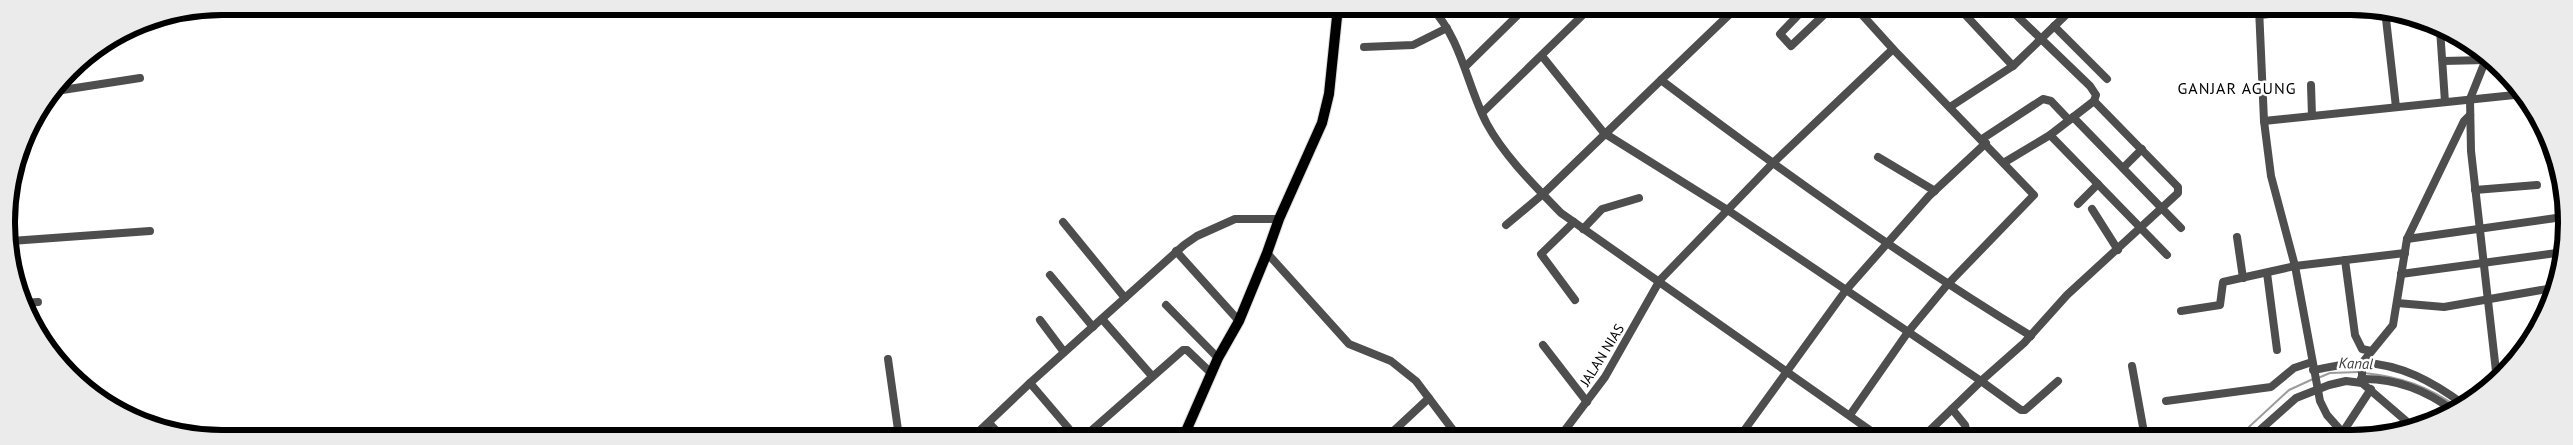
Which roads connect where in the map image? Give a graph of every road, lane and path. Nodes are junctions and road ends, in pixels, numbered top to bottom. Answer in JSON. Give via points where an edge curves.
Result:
{"nodes":[{"id":1,"x":1337,"y":15,"type":"edge"},
{"id":2,"x":1437,"y":15,"type":"edge"},
{"id":3,"x":1518,"y":15,"type":"edge"},
{"id":4,"x":1583,"y":15,"type":"edge"},
{"id":5,"x":1727,"y":15,"type":"edge"},
{"id":6,"x":1799,"y":15,"type":"edge"},
{"id":7,"x":1823,"y":15,"type":"edge"},
{"id":8,"x":1862,"y":15,"type":"edge"},
{"id":9,"x":1966,"y":15,"type":"edge"},
{"id":10,"x":2016,"y":15,"type":"edge"},
{"id":11,"x":2065,"y":15,"type":"edge"},
{"id":12,"x":2259,"y":15,"type":"edge"},
{"id":13,"x":2386,"y":18,"type":"edge"},
{"id":14,"x":2054,"y":26,"type":"junction"},
{"id":15,"x":1447,"y":28,"type":"junction"},
{"id":16,"x":2440,"y":35,"type":"edge"},
{"id":17,"x":2041,"y":39,"type":"junction"},
{"id":18,"x":1364,"y":46,"type":"dead end"},
{"id":19,"x":1893,"y":49,"type":"junction"},
{"id":20,"x":1542,"y":56,"type":"junction"},
{"id":21,"x":2442,"y":61,"type":"junction"},
{"id":22,"x":2482,"y":62,"type":"edge"},
{"id":23,"x":2486,"y":65,"type":"edge"},
{"id":24,"x":2013,"y":66,"type":"junction"},
{"id":25,"x":1465,"y":67,"type":"junction"},
{"id":26,"x":140,"y":78,"type":"dead end"},
{"id":27,"x":2107,"y":79,"type":"dead end"},
{"id":28,"x":1661,"y":80,"type":"junction"},
{"id":29,"x":2311,"y":85,"type":"dead end"},
{"id":30,"x":64,"y":89,"type":"edge"},
{"id":31,"x":2514,"y":95,"type":"edge"},
{"id":32,"x":2470,"y":99,"type":"junction"},
{"id":33,"x":2094,"y":101,"type":"junction"},
{"id":34,"x":2445,"y":102,"type":"junction"},
{"id":35,"x":1950,"y":107,"type":"junction"},
{"id":36,"x":2396,"y":107,"type":"junction"},
{"id":37,"x":1482,"y":113,"type":"junction"},
{"id":38,"x":2470,"y":115,"type":"junction"},
{"id":39,"x":2312,"y":116,"type":"junction"},
{"id":40,"x":2071,"y":119,"type":"junction"},
{"id":41,"x":2264,"y":121,"type":"junction"},
{"id":42,"x":1604,"y":133,"type":"junction"},
{"id":43,"x":2050,"y":135,"type":"junction"},
{"id":44,"x":1984,"y":141,"type":"junction"},
{"id":45,"x":2142,"y":149,"type":"junction"},
{"id":46,"x":1878,"y":157,"type":"dead end"},
{"id":47,"x":2005,"y":162,"type":"junction"},
{"id":48,"x":1772,"y":164,"type":"junction"},
{"id":49,"x":2123,"y":168,"type":"junction"},
{"id":50,"x":2098,"y":184,"type":"junction"},
{"id":51,"x":2537,"y":185,"type":"dead end"},
{"id":52,"x":2475,"y":190,"type":"junction"},
{"id":53,"x":1935,"y":191,"type":"junction"},
{"id":54,"x":1543,"y":194,"type":"junction"},
{"id":55,"x":1639,"y":198,"type":"dead end"},
{"id":56,"x":2078,"y":204,"type":"dead end"},
{"id":57,"x":2161,"y":208,"type":"junction"},
{"id":58,"x":2092,"y":209,"type":"dead end"},
{"id":59,"x":1729,"y":211,"type":"junction"},
{"id":60,"x":2558,"y":218,"type":"edge"},
{"id":61,"x":1279,"y":219,"type":"junction"},
{"id":62,"x":1063,"y":222,"type":"dead end"},
{"id":63,"x":1574,"y":222,"type":"junction"},
{"id":64,"x":1506,"y":224,"type":"dead end"},
{"id":65,"x":2140,"y":228,"type":"junction"},
{"id":66,"x":2180,"y":228,"type":"dead end"},
{"id":67,"x":1583,"y":229,"type":"junction"},
{"id":68,"x":2480,"y":229,"type":"junction"},
{"id":69,"x":150,"y":231,"type":"dead end"},
{"id":70,"x":2237,"y":236,"type":"dead end"},
{"id":71,"x":2408,"y":239,"type":"junction"},
{"id":72,"x":16,"y":241,"type":"edge"},
{"id":73,"x":1886,"y":244,"type":"junction"},
{"id":74,"x":2118,"y":250,"type":"junction"},
{"id":75,"x":1176,"y":251,"type":"junction"},
{"id":76,"x":1267,"y":253,"type":"junction"},
{"id":77,"x":2405,"y":253,"type":"junction"},
{"id":78,"x":2555,"y":253,"type":"edge"},
{"id":79,"x":2167,"y":255,"type":"dead end"},
{"id":80,"x":2344,"y":260,"type":"junction"},
{"id":81,"x":2483,"y":264,"type":"junction"},
{"id":82,"x":2295,"y":266,"type":"junction"},
{"id":83,"x":2267,"y":272,"type":"junction"},
{"id":84,"x":2400,"y":274,"type":"junction"},
{"id":85,"x":1050,"y":275,"type":"dead end"},
{"id":86,"x":2243,"y":278,"type":"junction"},
{"id":87,"x":1660,"y":280,"type":"junction"},
{"id":88,"x":1947,"y":285,"type":"junction"},
{"id":89,"x":2547,"y":289,"type":"edge"},
{"id":90,"x":1846,"y":290,"type":"junction"},
{"id":91,"x":1125,"y":298,"type":"junction"},
{"id":92,"x":2488,"y":298,"type":"junction"},
{"id":93,"x":1575,"y":300,"type":"dead end"},
{"id":94,"x":31,"y":302,"type":"edge"},
{"id":95,"x":38,"y":302,"type":"dead end"},
{"id":96,"x":2398,"y":304,"type":"junction"},
{"id":97,"x":1166,"y":305,"type":"dead end"},
{"id":98,"x":2181,"y":310,"type":"dead end"},
{"id":99,"x":1102,"y":318,"type":"junction"},
{"id":100,"x":1040,"y":320,"type":"dead end"},
{"id":101,"x":1238,"y":320,"type":"junction"},
{"id":102,"x":1093,"y":327,"type":"junction"},
{"id":103,"x":1908,"y":332,"type":"junction"},
{"id":104,"x":2031,"y":336,"type":"junction"},
{"id":105,"x":1543,"y":345,"type":"dead end"},
{"id":106,"x":2277,"y":350,"type":"dead end"},
{"id":107,"x":1064,"y":352,"type":"junction"},
{"id":108,"x":2371,"y":352,"type":"junction"},
{"id":109,"x":1218,"y":358,"type":"junction"},
{"id":110,"x":888,"y":359,"type":"dead end"},
{"id":111,"x":2362,"y":364,"type":"junction"},
{"id":112,"x":2132,"y":366,"type":"dead end"},
{"id":113,"x":2313,"y":369,"type":"junction"},
{"id":114,"x":1787,"y":370,"type":"junction"},
{"id":115,"x":2496,"y":370,"type":"edge"},
{"id":116,"x":1211,"y":373,"type":"junction"},
{"id":117,"x":1152,"y":376,"type":"junction"},
{"id":118,"x":2361,"y":379,"type":"junction"},
{"id":119,"x":1981,"y":380,"type":"junction"},
{"id":120,"x":2058,"y":381,"type":"dead end"},
{"id":121,"x":1030,"y":383,"type":"junction"},
{"id":122,"x":2317,"y":387,"type":"junction"},
{"id":123,"x":2371,"y":389,"type":"junction"},
{"id":124,"x":1429,"y":398,"type":"junction"},
{"id":125,"x":2458,"y":400,"type":"edge"},
{"id":126,"x":2166,"y":401,"type":"dead end"},
{"id":127,"x":1587,"y":402,"type":"junction"},
{"id":128,"x":2447,"y":406,"type":"edge"},
{"id":129,"x":1952,"y":409,"type":"junction"},
{"id":130,"x":1850,"y":415,"type":"junction"},
{"id":131,"x":2407,"y":422,"type":"edge"},
{"id":132,"x":989,"y":423,"type":"junction"},
{"id":133,"x":898,"y":430,"type":"edge"},
{"id":134,"x":981,"y":430,"type":"edge"},
{"id":135,"x":996,"y":430,"type":"edge"},
{"id":136,"x":1069,"y":430,"type":"edge"},
{"id":137,"x":1093,"y":430,"type":"edge"},
{"id":138,"x":1186,"y":430,"type":"edge"},
{"id":139,"x":1395,"y":430,"type":"edge"},
{"id":140,"x":1453,"y":430,"type":"edge"},
{"id":141,"x":1565,"y":430,"type":"edge"},
{"id":142,"x":1744,"y":430,"type":"edge"},
{"id":143,"x":1870,"y":430,"type":"edge"},
{"id":144,"x":1930,"y":430,"type":"edge"},
{"id":145,"x":1966,"y":430,"type":"edge"},
{"id":146,"x":2144,"y":430,"type":"edge"},
{"id":147,"x":2260,"y":430,"type":"edge"},
{"id":148,"x":2338,"y":430,"type":"edge"},
{"id":149,"x":2344,"y":430,"type":"edge"}],
"edges":[{"from":1,"to":61,"type":"main road","via":[[1332,74],[1322,123]]},
{"from":2,"to":15,"type":"street"},
{"from":3,"to":25,"type":"street"},
{"from":4,"to":20,"type":"street"},
{"from":5,"to":28,"type":"street"},
{"from":6,"to":7,"type":"street","via":[[1780,34],[1790,46]]},
{"from":8,"to":19,"type":"street"},
{"from":9,"to":24,"type":"street"},
{"from":10,"to":17,"type":"street"},
{"from":11,"to":14,"type":"street"},
{"from":12,"to":41,"type":"street"},
{"from":13,"to":36,"type":"street"},
{"from":14,"to":17,"type":"street"},
{"from":14,"to":27,"type":"street"},
{"from":15,"to":18,"type":"street","via":[[1413,45]]},
{"from":15,"to":25,"type":"street"},
{"from":16,"to":21,"type":"street"},
{"from":17,"to":24,"type":"street"},
{"from":17,"to":33,"type":"street","via":[[2090,86],[2096,95]]},
{"from":19,"to":35,"type":"street"},
{"from":19,"to":48,"type":"street","name":"JALAN NIAS"},
{"from":20,"to":37,"type":"street"},
{"from":20,"to":42,"type":"street"},
{"from":21,"to":22,"type":"street"},
{"from":21,"to":34,"type":"street"},
{"from":23,"to":32,"type":"street"},
{"from":24,"to":35,"type":"street"},
{"from":25,"to":37,"type":"street"},
{"from":26,"to":30,"type":"street"},
{"from":28,"to":42,"type":"street"},
{"from":28,"to":48,"type":"street"},
{"from":29,"to":39,"type":"street"},
{"from":31,"to":32,"type":"street"},
{"from":32,"to":34,"type":"street"},
{"from":32,"to":38,"type":"street"},
{"from":33,"to":40,"type":"street"},
{"from":33,"to":45,"type":"street"},
{"from":34,"to":36,"type":"street"},
{"from":35,"to":44,"type":"street"},
{"from":36,"to":39,"type":"street"},
{"from":37,"to":54,"type":"street","via":[[1501,145]]},
{"from":38,"to":52,"type":"street"},
{"from":38,"to":71,"type":"street","via":[[2464,121]]},
{"from":39,"to":41,"type":"street"},
{"from":40,"to":43,"type":"street"},
{"from":40,"to":44,"type":"street","via":[[2051,100],[2043,99]]},
{"from":40,"to":49,"type":"street"},
{"from":41,"to":82,"type":"street","via":[[2272,184]]},
{"from":42,"to":54,"type":"street"},
{"from":42,"to":59,"type":"street"},
{"from":43,"to":47,"type":"street"},
{"from":43,"to":50,"type":"street"},
{"from":44,"to":47,"type":"street"},
{"from":44,"to":53,"type":"street"},
{"from":45,"to":49,"type":"street"},
{"from":45,"to":57,"type":"street","via":[[2179,189]]},
{"from":46,"to":53,"type":"street"},
{"from":47,"to":88,"type":"street","via":[[2034,197]]},
{"from":48,"to":59,"type":"street","name":"JALAN NIAS"},
{"from":48,"to":73,"type":"street"},
{"from":49,"to":57,"type":"street"},
{"from":50,"to":56,"type":"street"},
{"from":50,"to":65,"type":"street"},
{"from":51,"to":52,"type":"street"},
{"from":52,"to":68,"type":"street"},
{"from":53,"to":73,"type":"street"},
{"from":54,"to":63,"type":"street"},
{"from":54,"to":64,"type":"street"},
{"from":55,"to":67,"type":"street","via":[[1602,209]]},
{"from":57,"to":65,"type":"street"},
{"from":57,"to":66,"type":"street"},
{"from":58,"to":74,"type":"street"},
{"from":59,"to":87,"type":"street","name":"JALAN NIAS"},
{"from":59,"to":90,"type":"street"},
{"from":60,"to":68,"type":"street"},
{"from":61,"to":75,"type":"street","via":[[1236,219],[1197,236]]},
{"from":61,"to":76,"type":"main road"},
{"from":62,"to":91,"type":"street"},
{"from":63,"to":67,"type":"street"},
{"from":63,"to":93,"type":"street","via":[[1541,254]]},
{"from":65,"to":74,"type":"street"},
{"from":65,"to":79,"type":"street"},
{"from":67,"to":87,"type":"street"},
{"from":68,"to":71,"type":"street"},
{"from":68,"to":81,"type":"street"},
{"from":69,"to":72,"type":"street"},
{"from":70,"to":86,"type":"street"},
{"from":71,"to":77,"type":"street"},
{"from":73,"to":88,"type":"street"},
{"from":73,"to":90,"type":"street"},
{"from":74,"to":104,"type":"street","via":[[2067,296]]},
{"from":75,"to":91,"type":"street"},
{"from":75,"to":101,"type":"street"},
{"from":76,"to":101,"type":"main road"},
{"from":76,"to":124,"type":"street","via":[[1348,344],[1404,369]]},
{"from":77,"to":80,"type":"street"},
{"from":77,"to":84,"type":"street"},
{"from":78,"to":81,"type":"street"},
{"from":80,"to":82,"type":"street"},
{"from":80,"to":108,"type":"street","via":[[2355,335],[2362,349]]},
{"from":81,"to":84,"type":"street"},
{"from":81,"to":92,"type":"street"},
{"from":82,"to":83,"type":"street"},
{"from":82,"to":113,"type":"street"},
{"from":83,"to":86,"type":"street"},
{"from":83,"to":106,"type":"street"},
{"from":84,"to":96,"type":"street"},
{"from":85,"to":102,"type":"street"},
{"from":86,"to":98,"type":"street","via":[[2222,283],[2222,303],[2219,306]]},
{"from":87,"to":114,"type":"street"},
{"from":87,"to":127,"type":"street","name":"JALAN NIAS"},
{"from":88,"to":103,"type":"street"},
{"from":88,"to":104,"type":"street"},
{"from":89,"to":92,"type":"street"},
{"from":90,"to":103,"type":"street"},
{"from":90,"to":114,"type":"street"},
{"from":91,"to":99,"type":"street"},
{"from":92,"to":96,"type":"street","via":[[2444,307]]},
{"from":92,"to":115,"type":"street"},
{"from":94,"to":95,"type":"street"},
{"from":96,"to":108,"type":"street","via":[[2393,325]]},
{"from":97,"to":109,"type":"street"},
{"from":99,"to":102,"type":"street"},
{"from":99,"to":117,"type":"street"},
{"from":100,"to":107,"type":"street"},
{"from":101,"to":109,"type":"main road"},
{"from":102,"to":107,"type":"street"},
{"from":103,"to":119,"type":"street"},
{"from":103,"to":130,"type":"street"},
{"from":104,"to":119,"type":"street"},
{"from":105,"to":127,"type":"street"},
{"from":107,"to":121,"type":"street"},
{"from":108,"to":111,"type":"street"},
{"from":109,"to":116,"type":"main road"},
{"from":110,"to":133,"type":"street"},
{"from":111,"to":113,"type":"street"},
{"from":111,"to":118,"type":"street"},
{"from":111,"to":125,"type":"street","via":[[2409,372]]},
{"from":112,"to":146,"type":"street"},
{"from":113,"to":122,"type":"street"},
{"from":113,"to":126,"type":"street","via":[[2294,368],[2271,387]]},
{"from":114,"to":130,"type":"street"},
{"from":114,"to":142,"type":"street"},
{"from":116,"to":117,"type":"street","via":[[1186,350]]},
{"from":116,"to":138,"type":"main road"},
{"from":117,"to":137,"type":"street"},
{"from":118,"to":122,"type":"street"},
{"from":118,"to":123,"type":"street"},
{"from":118,"to":128,"type":"street","via":[[2407,385]]},
{"from":119,"to":120,"type":"street","via":[[2023,411]]},
{"from":119,"to":129,"type":"street"},
{"from":121,"to":132,"type":"street"},
{"from":121,"to":136,"type":"street"},
{"from":122,"to":147,"type":"street","via":[[2292,401]]},
{"from":122,"to":148,"type":"street","via":[[2324,410]]},
{"from":123,"to":131,"type":"street"},
{"from":123,"to":149,"type":"street"},
{"from":124,"to":139,"type":"street"},
{"from":124,"to":140,"type":"street"},
{"from":127,"to":141,"type":"street","name":"JALAN NIAS"},
{"from":129,"to":144,"type":"street"},
{"from":129,"to":145,"type":"street"},
{"from":130,"to":143,"type":"street"},
{"from":132,"to":134,"type":"street"},
{"from":132,"to":135,"type":"street"}]}
